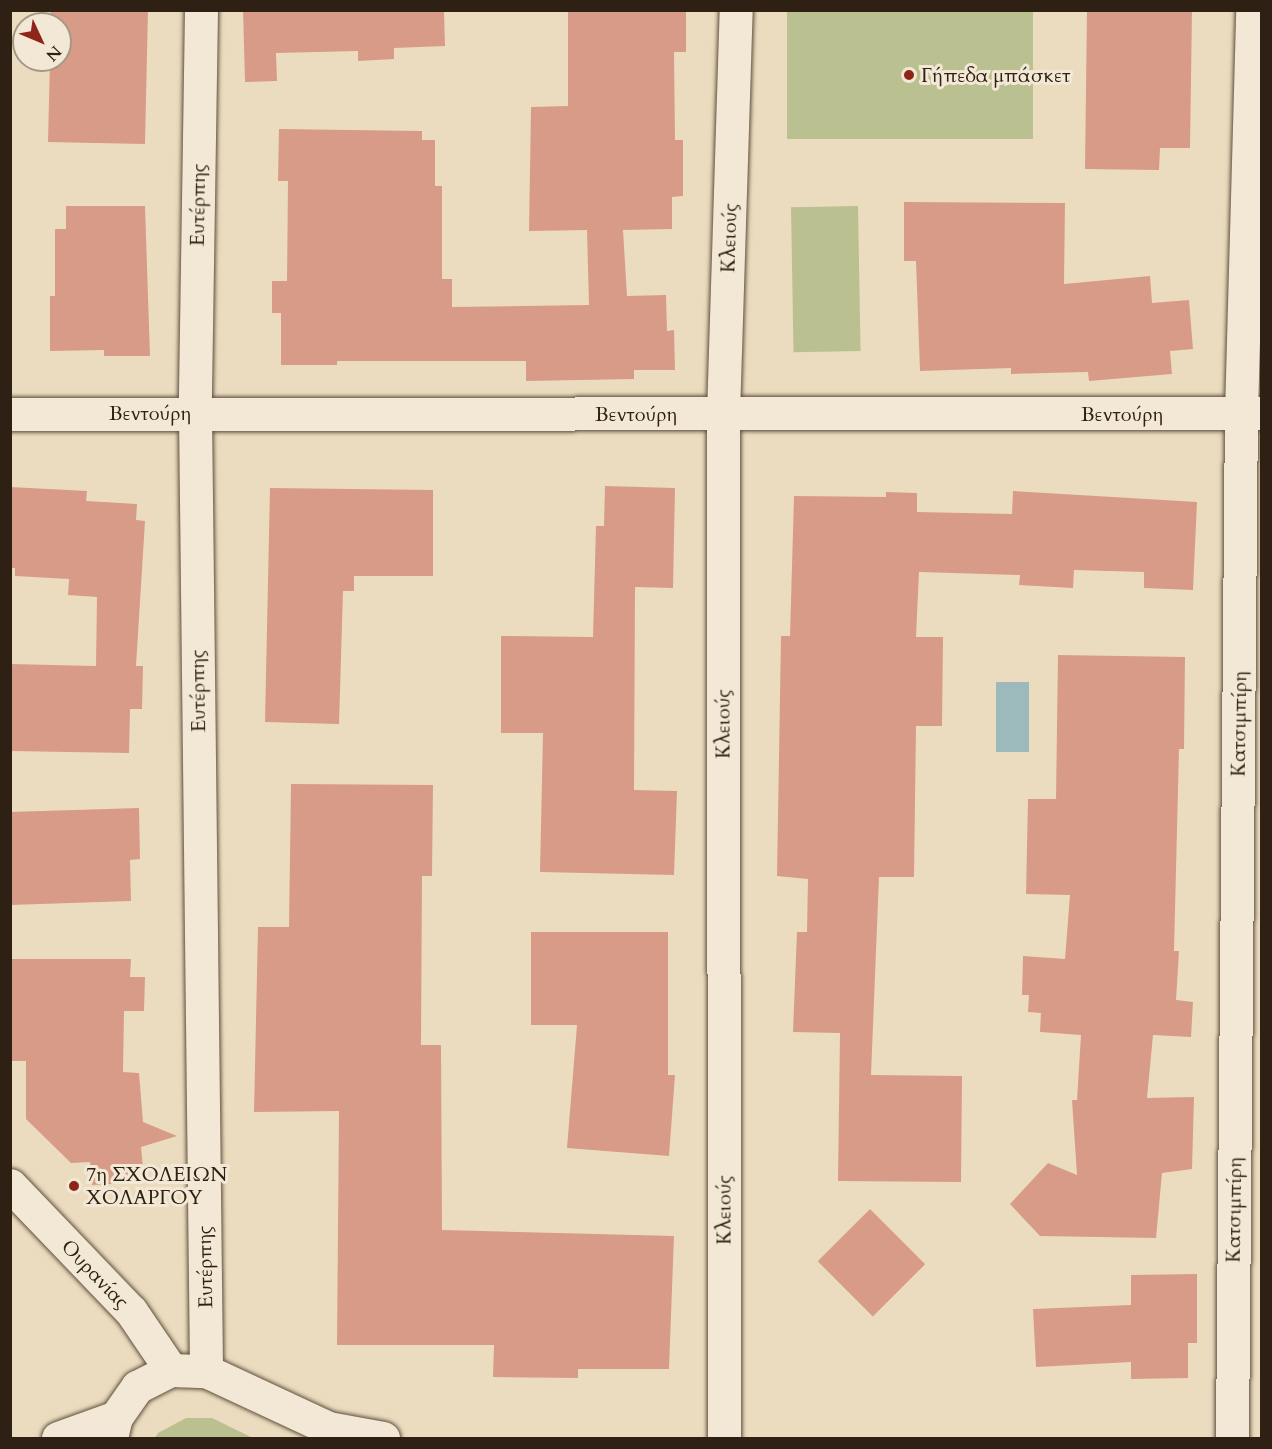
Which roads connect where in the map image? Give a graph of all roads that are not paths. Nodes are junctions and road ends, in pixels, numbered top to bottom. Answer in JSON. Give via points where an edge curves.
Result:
{"nodes":[{"id":1,"x":201,"y":10,"type":"edge"},
{"id":2,"x":736,"y":10,"type":"edge"},
{"id":3,"x":1252,"y":10,"type":"edge"},
{"id":4,"x":195,"y":413,"type":"junction"},
{"id":5,"x":1251,"y":413,"type":"edge"},
{"id":6,"x":10,"y":414,"type":"edge"},
{"id":7,"x":723,"y":414,"type":"junction"},
{"id":8,"x":10,"y":1185,"type":"edge"},
{"id":9,"x":171,"y":1370,"type":"junction"},
{"id":10,"x":206,"y":1371,"type":"junction"},
{"id":11,"x":113,"y":1428,"type":"edge"},
{"id":12,"x":332,"y":1433,"type":"edge"},
{"id":13,"x":58,"y":1438,"type":"edge"},
{"id":14,"x":383,"y":1438,"type":"edge"},
{"id":15,"x":724,"y":1438,"type":"edge"},
{"id":16,"x":1232,"y":1438,"type":"edge"}],
"edges":[{"from":1,"to":4,"type":"street","name":"Ευτέρπης"},
{"from":2,"to":7,"type":"street","name":"Κλειούς"},
{"from":3,"to":5,"type":"street","name":"Κατσιμπίρη"},
{"from":4,"to":6,"type":"street","name":"Βεντούρη"},
{"from":4,"to":7,"type":"street","name":"Βεντούρη"},
{"from":4,"to":10,"type":"street","name":"Ευτέρπης"},
{"from":5,"to":7,"type":"street","name":"Βεντούρη"},
{"from":5,"to":16,"type":"street","name":"Κατσιμπίρη"},
{"from":7,"to":15,"type":"street","name":"Κλειούς"},
{"from":8,"to":9,"type":"street","name":"Ουρανίας","via":[[131,1311]]},
{"from":9,"to":10,"type":"street"},
{"from":9,"to":11,"type":"street","via":[[137,1387]]},
{"from":10,"to":12,"type":"street"},
{"from":11,"to":13,"type":"street"},
{"from":12,"to":14,"type":"street"}]}
